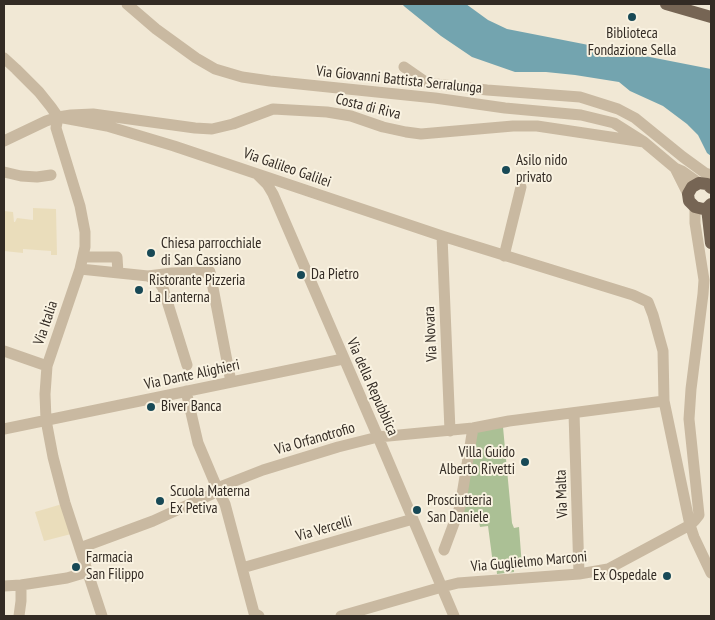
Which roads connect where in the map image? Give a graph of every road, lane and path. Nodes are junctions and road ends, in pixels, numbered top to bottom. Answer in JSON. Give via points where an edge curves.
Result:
{"nodes":[{"id":1,"x":127,"y":4,"type":"edge"},
{"id":2,"x":666,"y":4,"type":"edge"},
{"id":3,"x":711,"y":17,"type":"edge"},
{"id":4,"x":4,"y":58,"type":"edge"},
{"id":5,"x":404,"y":67,"type":"dead end"},
{"id":6,"x":58,"y":117,"type":"junction"},
{"id":7,"x":4,"y":141,"type":"edge"},
{"id":8,"x":644,"y":142,"type":"junction"},
{"id":9,"x":675,"y":168,"type":"junction"},
{"id":10,"x":4,"y":172,"type":"edge"},
{"id":11,"x":256,"y":174,"type":"junction"},
{"id":12,"x":51,"y":175,"type":"dead end"},
{"id":13,"x":707,"y":181,"type":"edge"},
{"id":14,"x":521,"y":187,"type":"dead end"},
{"id":15,"x":688,"y":194,"type":"junction"},
{"id":16,"x":704,"y":206,"type":"edge"},
{"id":17,"x":442,"y":236,"type":"junction"},
{"id":18,"x":711,"y":243,"type":"edge"},
{"id":19,"x":83,"y":256,"type":"junction"},
{"id":20,"x":504,"y":256,"type":"junction"},
{"id":21,"x":80,"y":269,"type":"junction"},
{"id":22,"x":118,"y":273,"type":"junction"},
{"id":23,"x":148,"y":276,"type":"junction"},
{"id":24,"x":4,"y":350,"type":"edge"},
{"id":25,"x":343,"y":359,"type":"junction"},
{"id":26,"x":187,"y":365,"type":"dead end"},
{"id":27,"x":47,"y":366,"type":"junction"},
{"id":28,"x":231,"y":382,"type":"junction"},
{"id":29,"x":186,"y":391,"type":"junction"},
{"id":30,"x":664,"y":401,"type":"junction"},
{"id":31,"x":574,"y":413,"type":"junction"},
{"id":32,"x":46,"y":420,"type":"junction"},
{"id":33,"x":473,"y":428,"type":"junction"},
{"id":34,"x":4,"y":429,"type":"edge"},
{"id":35,"x":450,"y":431,"type":"junction"},
{"id":36,"x":378,"y":437,"type":"junction"},
{"id":37,"x":217,"y":488,"type":"junction"},
{"id":38,"x":413,"y":519,"type":"junction"},
{"id":39,"x":690,"y":525,"type":"junction"},
{"id":40,"x":80,"y":548,"type":"junction"},
{"id":41,"x":437,"y":555,"type":"junction"},
{"id":42,"x":242,"y":568,"type":"junction"},
{"id":43,"x":87,"y":572,"type":"junction"},
{"id":44,"x":711,"y":573,"type":"edge"},
{"id":45,"x":579,"y":574,"type":"junction"},
{"id":46,"x":21,"y":585,"type":"junction"},
{"id":47,"x":4,"y":586,"type":"edge"},
{"id":48,"x":442,"y":586,"type":"junction"},
{"id":49,"x":19,"y":616,"type":"edge"},
{"id":50,"x":102,"y":616,"type":"edge"},
{"id":51,"x":258,"y":616,"type":"edge"},
{"id":52,"x":341,"y":616,"type":"edge"},
{"id":53,"x":454,"y":616,"type":"edge"}],
"edges":[{"from":1,"to":8,"type":"street","name":"Via Giovanni Battista Serralunga","via":[[196,58],[215,69],[242,77],[581,115],[614,123]]},
{"from":2,"to":3,"type":"main road"},
{"from":4,"to":6,"type":"street","via":[[39,92]]},
{"from":5,"to":13,"type":"street","via":[[427,83],[580,98],[618,109],[635,118],[705,173]]},
{"from":6,"to":7,"type":"street","name":"Costa di Riva"},
{"from":6,"to":8,"type":"street","name":"Costa di Riva","via":[[93,114],[212,129],[273,109],[351,116],[383,127],[421,134],[537,126]]},
{"from":6,"to":11,"type":"street","name":"Via Galileo Galilei","via":[[107,126]]},
{"from":6,"to":19,"type":"street","name":"Via Italia","via":[[56,128],[84,223]]},
{"from":8,"to":9,"type":"street","name":"Via Giovanni Battista Serralunga"},
{"from":9,"to":13,"type":"street","name":"Via Giovanni Battista Serralunga"},
{"from":9,"to":15,"type":"street","name":"Via Giovanni Battista Serralunga"},
{"from":10,"to":12,"type":"street","via":[[21,176]]},
{"from":11,"to":17,"type":"street","name":"Via Galileo Galilei"},
{"from":11,"to":25,"type":"street","name":"Via della Repubblica","via":[[273,194]]},
{"from":13,"to":15,"type":"main road","via":[[692,187]]},
{"from":14,"to":20,"type":"street"},
{"from":15,"to":16,"type":"main road","via":[[689,201]]},
{"from":16,"to":18,"type":"main road"},
{"from":16,"to":39,"type":"street","via":[[695,223],[704,280],[689,419],[699,515]]},
{"from":17,"to":20,"type":"street","name":"Via Galileo Galilei"},
{"from":17,"to":35,"type":"street","name":"Via Novara"},
{"from":19,"to":21,"type":"street","name":"Via Italia"},
{"from":19,"to":22,"type":"street","via":[[117,257]]},
{"from":20,"to":30,"type":"street","name":"Via Galileo Galilei","via":[[648,302],[663,351]]},
{"from":21,"to":22,"type":"street"},
{"from":21,"to":27,"type":"street","name":"Via Italia"},
{"from":22,"to":23,"type":"street"},
{"from":23,"to":26,"type":"street","via":[[164,288]]},
{"from":23,"to":28,"type":"street","via":[[210,272]]},
{"from":24,"to":27,"type":"street"},
{"from":25,"to":28,"type":"street","name":"Via Dante Alighieri"},
{"from":25,"to":36,"type":"street","name":"Via della Repubblica"},
{"from":27,"to":32,"type":"street","name":"Via Italia"},
{"from":28,"to":29,"type":"street","name":"Via Dante Alighieri"},
{"from":29,"to":32,"type":"street","name":"Via Dante Alighieri"},
{"from":29,"to":37,"type":"street","via":[[198,443]]},
{"from":30,"to":31,"type":"street","name":"Via Orfanotrofio"},
{"from":30,"to":39,"type":"street"},
{"from":31,"to":33,"type":"street","name":"Via Orfanotrofio"},
{"from":31,"to":45,"type":"street","name":"Via Malta"},
{"from":32,"to":34,"type":"street","name":"Via Dante Alighieri"},
{"from":32,"to":40,"type":"street","name":"Via Italia","via":[[65,503]]},
{"from":33,"to":35,"type":"street","name":"Via Orfanotrofio"},
{"from":33,"to":41,"type":"street","via":[[460,507]]},
{"from":35,"to":36,"type":"street","name":"Via Orfanotrofio"},
{"from":36,"to":37,"type":"street","name":"Via Orfanotrofio","via":[[263,470]]},
{"from":36,"to":38,"type":"street","name":"Via della Repubblica"},
{"from":37,"to":40,"type":"street","name":"Via Orfanotrofio","via":[[212,494],[153,521]]},
{"from":37,"to":42,"type":"street","via":[[225,504]]},
{"from":38,"to":41,"type":"street","name":"Via della Repubblica"},
{"from":38,"to":42,"type":"street","name":"Via Vercelli"},
{"from":39,"to":44,"type":"street"},
{"from":39,"to":45,"type":"street","name":"Via Guglielmo Marconi","via":[[608,568]]},
{"from":40,"to":43,"type":"street","name":"Via Italia"},
{"from":41,"to":48,"type":"street","name":"Via della Repubblica"},
{"from":42,"to":51,"type":"street","via":[[254,613]]},
{"from":43,"to":46,"type":"street"},
{"from":43,"to":50,"type":"street","name":"Via Italia"},
{"from":45,"to":48,"type":"street","name":"Via Guglielmo Marconi"},
{"from":46,"to":47,"type":"street"},
{"from":46,"to":49,"type":"street"},
{"from":48,"to":52,"type":"street","name":"Via Guglielmo Marconi"},
{"from":48,"to":53,"type":"street","name":"Via della Repubblica"}]}
